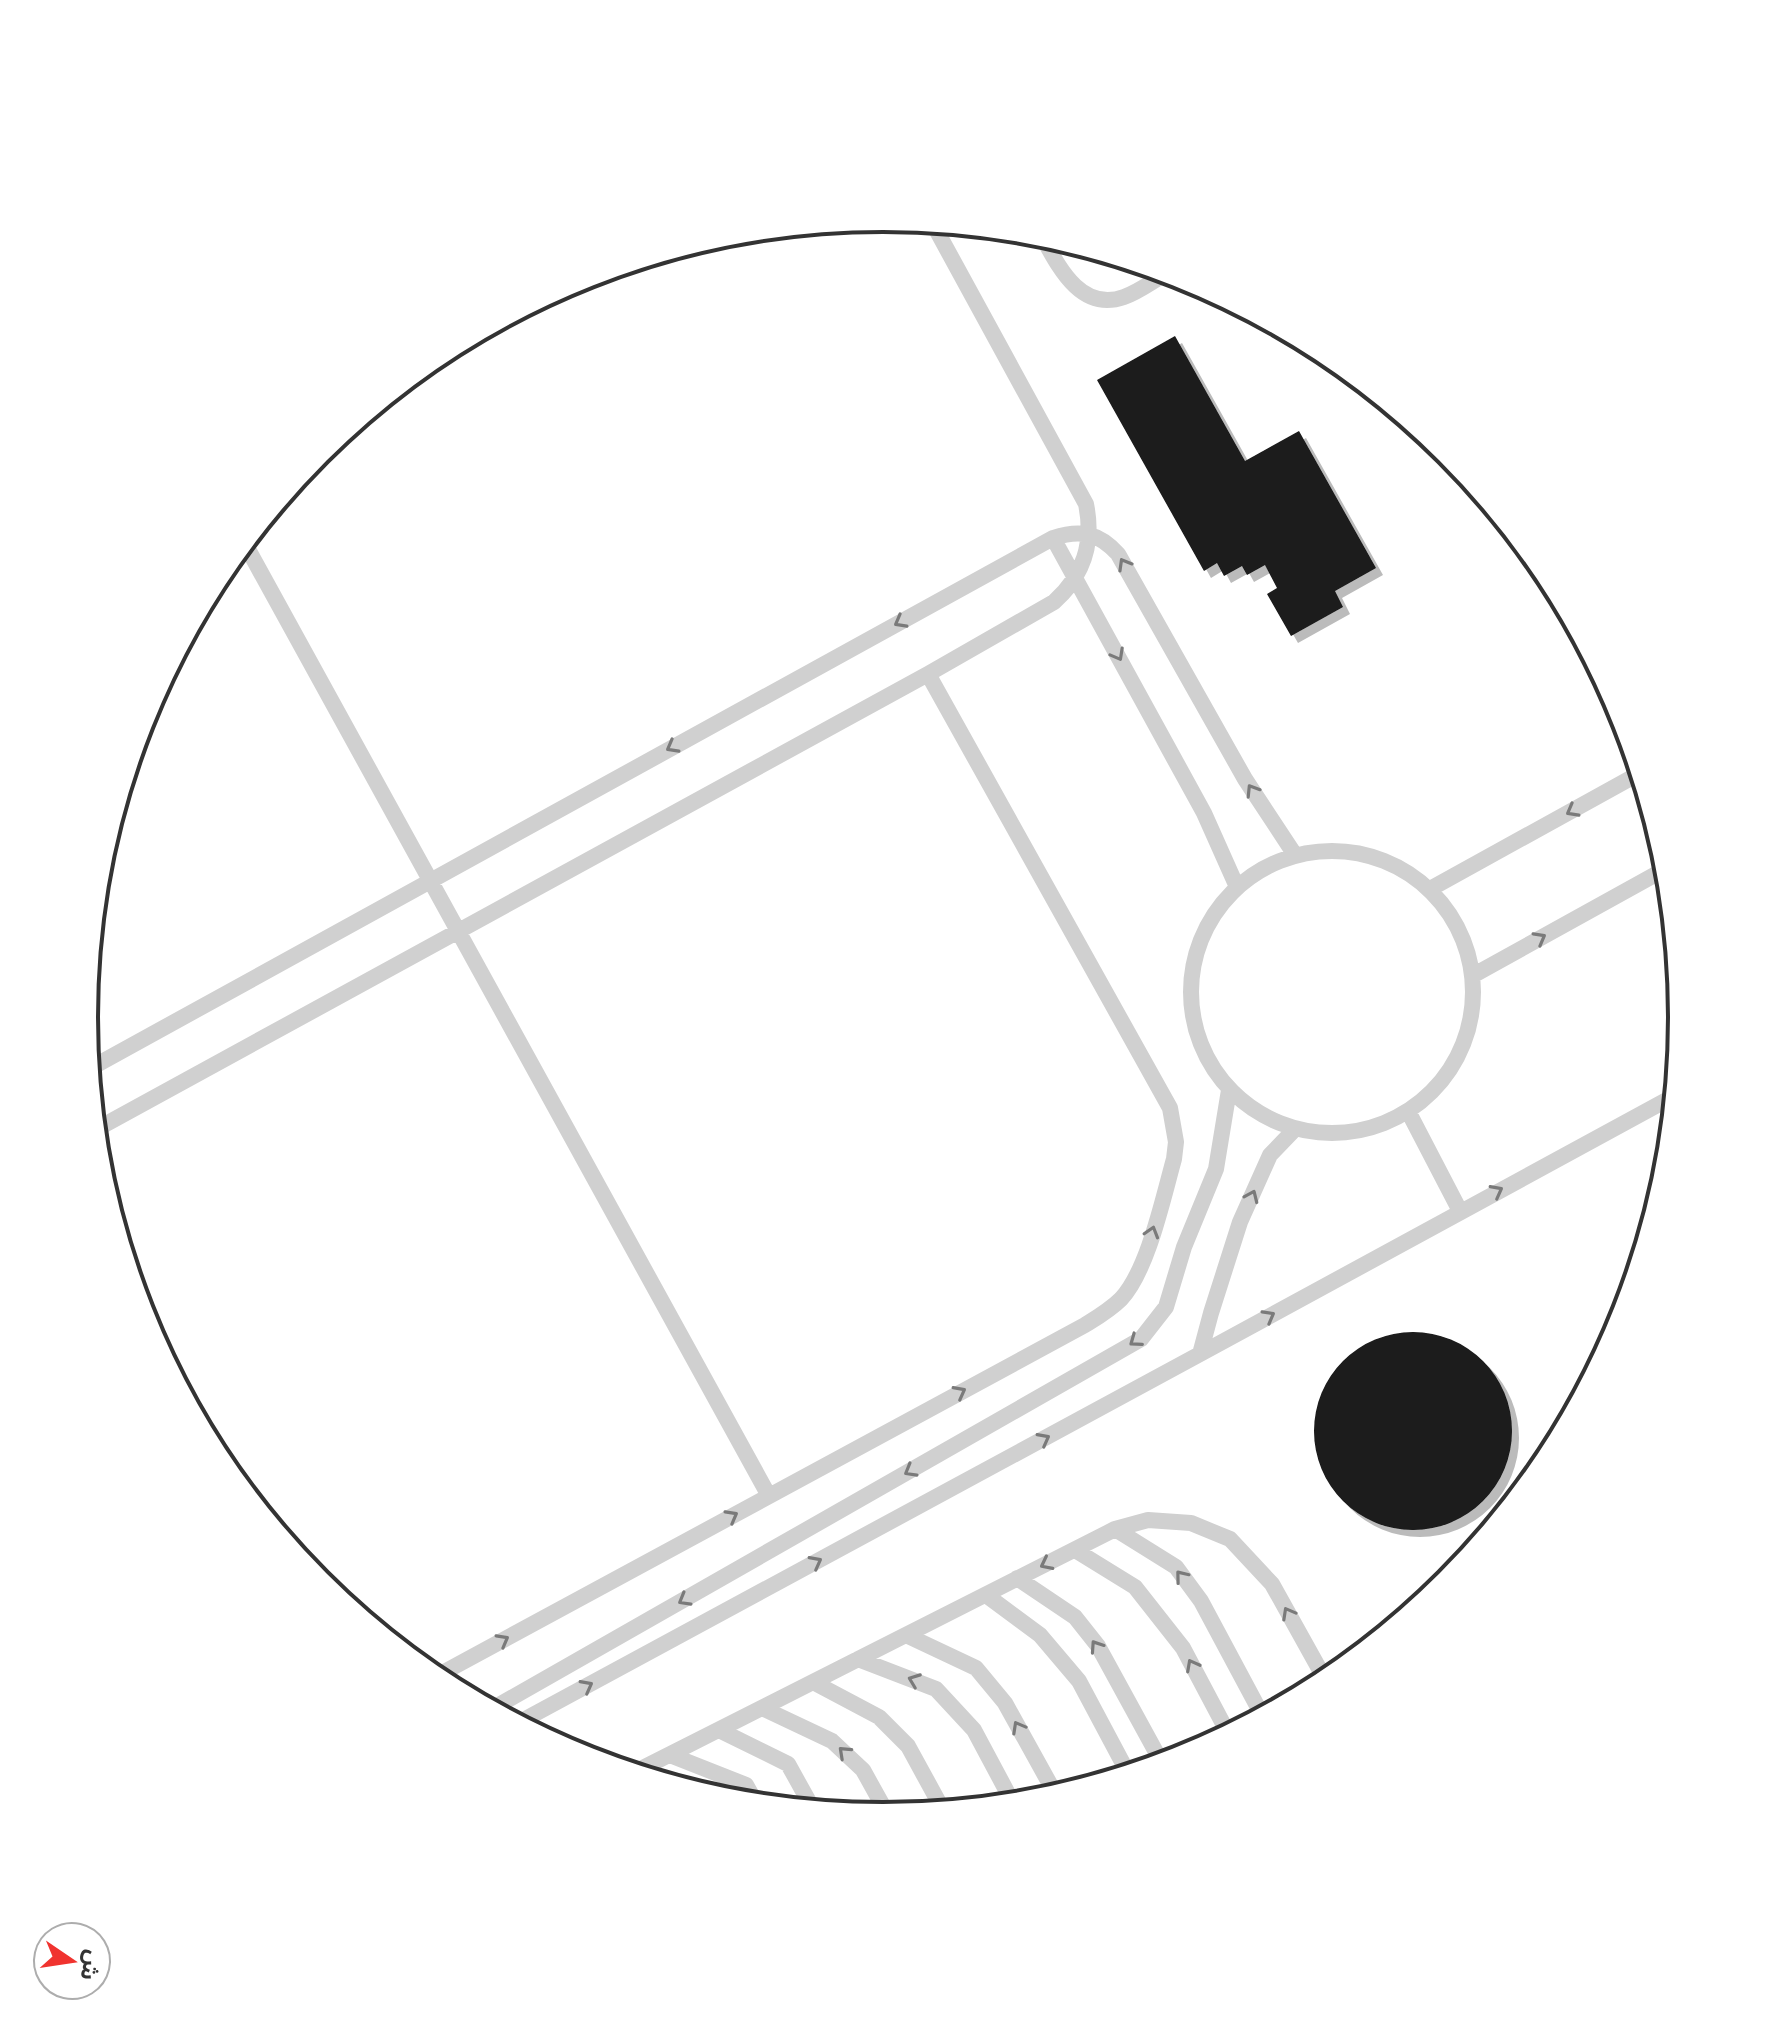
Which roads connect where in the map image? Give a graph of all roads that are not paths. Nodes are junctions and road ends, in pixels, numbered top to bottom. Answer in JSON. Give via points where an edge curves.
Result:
{"nodes":[{"id":1,"x":938,"y":233,"type":"edge"},
{"id":2,"x":1050,"y":250,"type":"edge"},
{"id":3,"x":1154,"y":280,"type":"edge"},
{"id":4,"x":1090,"y":533,"type":"junction"},
{"id":5,"x":1053,"y":538,"type":"junction"},
{"id":6,"x":250,"y":553,"type":"edge"},
{"id":7,"x":1076,"y":579,"type":"junction"},
{"id":8,"x":928,"y":674,"type":"junction"},
{"id":9,"x":1630,"y":778,"type":"edge"},
{"id":10,"x":1295,"y":855,"type":"junction"},
{"id":11,"x":1655,"y":875,"type":"edge"},
{"id":12,"x":430,"y":880,"type":"junction"},
{"id":13,"x":1237,"y":887,"type":"junction"},
{"id":14,"x":1430,"y":889,"type":"junction"},
{"id":15,"x":458,"y":930,"type":"junction"},
{"id":16,"x":1472,"y":976,"type":"junction"},
{"id":17,"x":100,"y":1063,"type":"edge"},
{"id":18,"x":1229,"y":1090,"type":"junction"},
{"id":19,"x":1663,"y":1102,"type":"edge"},
{"id":20,"x":1408,"y":1111,"type":"junction"},
{"id":21,"x":106,"y":1124,"type":"edge"},
{"id":22,"x":1295,"y":1129,"type":"junction"},
{"id":23,"x":1460,"y":1211,"type":"junction"},
{"id":24,"x":1200,"y":1354,"type":"junction"},
{"id":25,"x":769,"y":1496,"type":"junction"},
{"id":26,"x":1115,"y":1529,"type":"junction"},
{"id":27,"x":1075,"y":1550,"type":"junction"},
{"id":28,"x":1017,"y":1578,"type":"junction"},
{"id":29,"x":986,"y":1595,"type":"junction"},
{"id":30,"x":906,"y":1635,"type":"junction"},
{"id":31,"x":858,"y":1659,"type":"junction"},
{"id":32,"x":1319,"y":1669,"type":"edge"},
{"id":33,"x":448,"y":1670,"type":"edge"},
{"id":34,"x":813,"y":1682,"type":"junction"},
{"id":35,"x":503,"y":1703,"type":"edge"},
{"id":36,"x":1257,"y":1706,"type":"edge"},
{"id":37,"x":762,"y":1708,"type":"junction"},
{"id":38,"x":529,"y":1717,"type":"edge"},
{"id":39,"x":1223,"y":1724,"type":"edge"},
{"id":40,"x":719,"y":1730,"type":"junction"},
{"id":41,"x":1156,"y":1752,"type":"edge"},
{"id":42,"x":670,"y":1755,"type":"junction"},
{"id":43,"x":1123,"y":1764,"type":"edge"},
{"id":44,"x":649,"y":1765,"type":"edge"},
{"id":45,"x":1049,"y":1783,"type":"edge"},
{"id":46,"x":748,"y":1789,"type":"edge"},
{"id":47,"x":1007,"y":1791,"type":"edge"},
{"id":48,"x":807,"y":1798,"type":"edge"},
{"id":49,"x":937,"y":1800,"type":"edge"},
{"id":50,"x":881,"y":1802,"type":"edge"}],
"edges":[{"from":1,"to":4,"type":"lane","via":[[1086,504]]},
{"from":2,"to":3,"type":"lane","via":[[1070,283],[1085,294],[1122,298]]},
{"from":4,"to":5,"type":"lane"},
{"from":4,"to":7,"type":"lane"},
{"from":10,"to":4,"type":"lane","one_way":true,"via":[[1245,779],[1118,554]]},
{"from":5,"to":7,"type":"lane"},
{"from":5,"to":12,"type":"lane","one_way":true},
{"from":6,"to":12,"type":"lane"},
{"from":7,"to":8,"type":"lane","via":[[1054,602]]},
{"from":7,"to":13,"type":"lane","one_way":true,"via":[[1204,813]]},
{"from":8,"to":15,"type":"lane"},
{"from":25,"to":8,"type":"lane","one_way":true,"via":[[1105,1313],[1138,1272],[1174,1159],[1170,1108]]},
{"from":9,"to":14,"type":"lane","one_way":true},
{"from":10,"to":13,"type":"lane"},
{"from":10,"to":14,"type":"lane","via":[[1366,855],[1392,864]]},
{"from":16,"to":11,"type":"lane","one_way":true},
{"from":12,"to":15,"type":"lane"},
{"from":12,"to":17,"type":"lane"},
{"from":13,"to":18,"type":"lane","via":[[1204,933],[1190,987],[1199,1042]]},
{"from":14,"to":16,"type":"lane","via":[[1454,921]]},
{"from":15,"to":21,"type":"lane"},
{"from":15,"to":25,"type":"lane"},
{"from":16,"to":20,"type":"lane","via":[[1468,1028],[1459,1052],[1429,1095]]},
{"from":18,"to":22,"type":"lane","via":[[1260,1114]]},
{"from":18,"to":35,"type":"lane","one_way":true,"via":[[1216,1169],[1166,1307],[1141,1339]]},
{"from":23,"to":19,"type":"lane","one_way":true},
{"from":20,"to":22,"type":"lane","via":[[1354,1132]]},
{"from":20,"to":23,"type":"lane"},
{"from":24,"to":22,"type":"lane","one_way":true,"via":[[1240,1222],[1270,1155]]},
{"from":24,"to":23,"type":"lane","one_way":true},
{"from":38,"to":24,"type":"lane","one_way":true},
{"from":33,"to":25,"type":"lane","one_way":true},
{"from":26,"to":27,"type":"lane"},
{"from":32,"to":26,"type":"lane","one_way":true,"via":[[1272,1584],[1230,1539],[1191,1523],[1148,1520]]},
{"from":36,"to":26,"type":"lane","one_way":true,"via":[[1201,1601],[1176,1567]]},
{"from":27,"to":28,"type":"lane","one_way":true},
{"from":39,"to":27,"type":"lane","one_way":true,"via":[[1183,1648],[1135,1587]]},
{"from":28,"to":29,"type":"lane"},
{"from":41,"to":28,"type":"lane","one_way":true,"via":[[1098,1646],[1075,1617]]},
{"from":29,"to":30,"type":"lane"},
{"from":29,"to":43,"type":"lane","via":[[1040,1635],[1079,1681]]},
{"from":30,"to":31,"type":"lane"},
{"from":45,"to":30,"type":"lane","one_way":true,"via":[[1005,1703],[976,1668]]},
{"from":31,"to":34,"type":"lane"},
{"from":47,"to":31,"type":"lane","one_way":true,"via":[[974,1730],[936,1689]]},
{"from":34,"to":37,"type":"lane"},
{"from":34,"to":49,"type":"lane","via":[[879,1717],[908,1746]]},
{"from":37,"to":40,"type":"lane"},
{"from":50,"to":37,"type":"lane","one_way":true,"via":[[863,1770],[832,1741]]},
{"from":40,"to":42,"type":"lane"},
{"from":40,"to":48,"type":"lane","via":[[788,1764]]},
{"from":42,"to":44,"type":"lane"},
{"from":42,"to":46,"type":"lane"}]}
